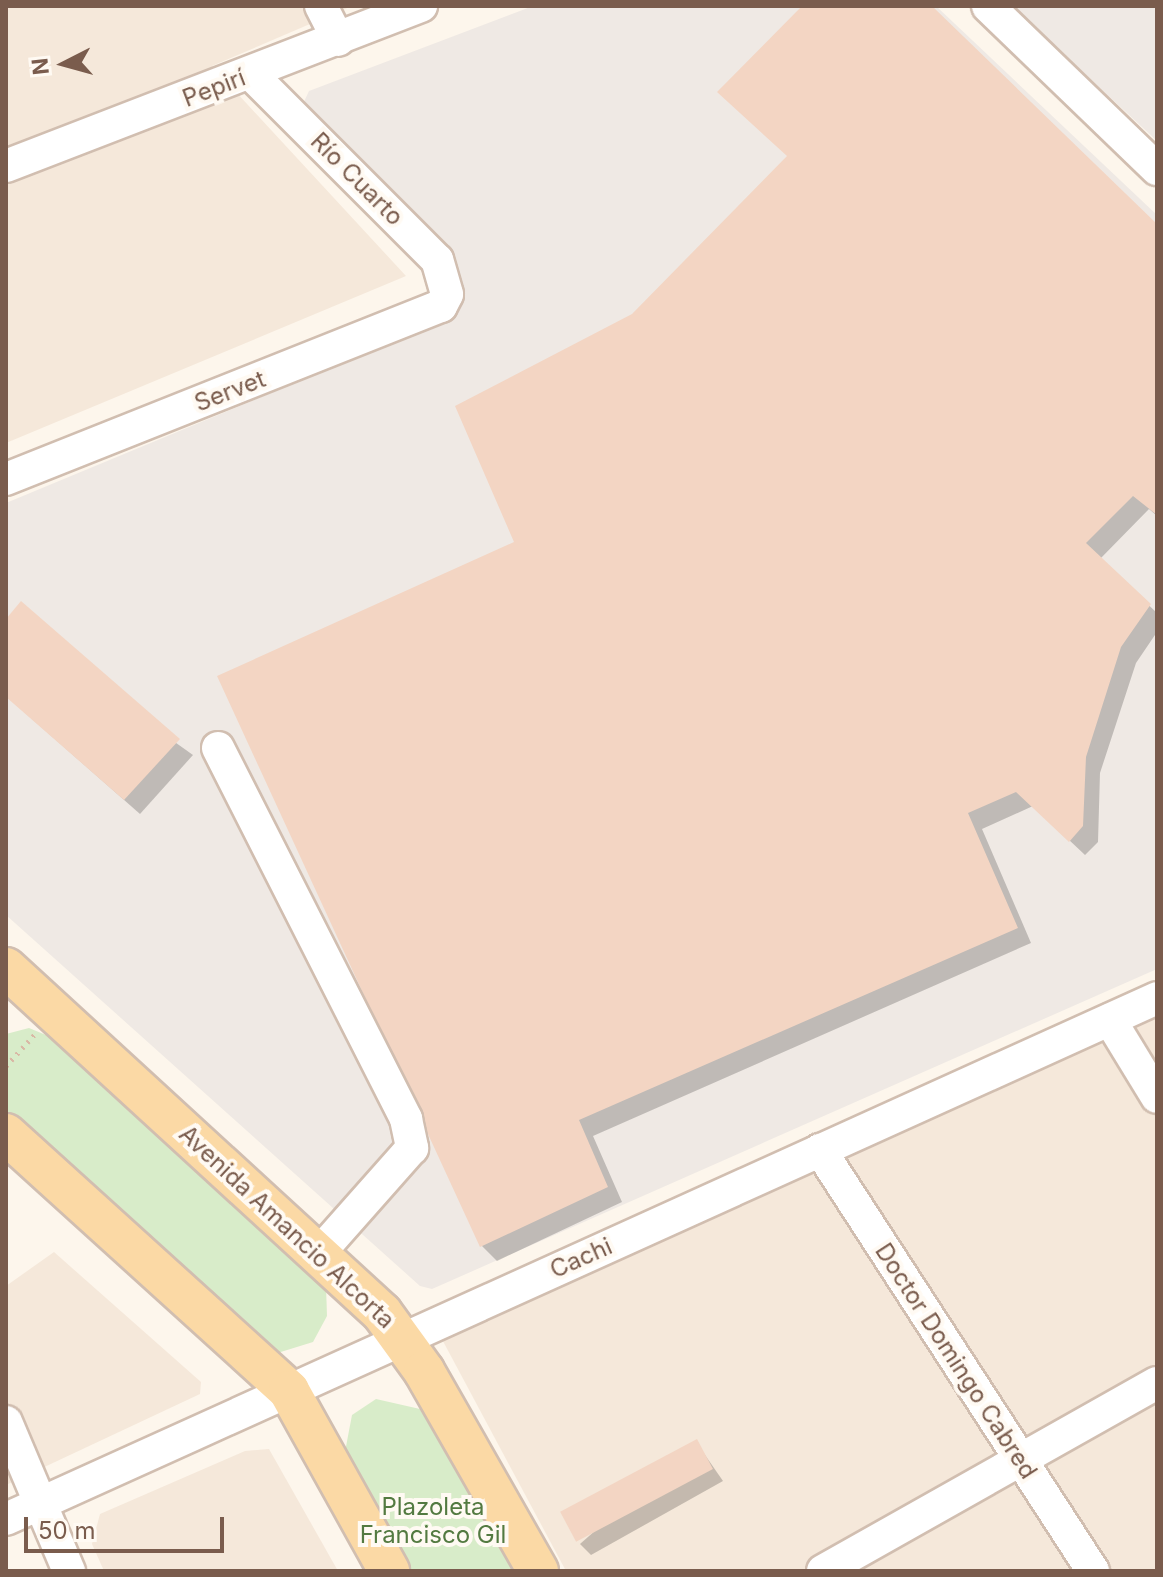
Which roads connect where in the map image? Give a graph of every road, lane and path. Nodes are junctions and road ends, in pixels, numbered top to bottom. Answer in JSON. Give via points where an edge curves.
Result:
{"nodes":[{"id":1,"x":321,"y":6,"type":"edge"},
{"id":2,"x":421,"y":6,"type":"edge"},
{"id":3,"x":988,"y":6,"type":"edge"},
{"id":4,"x":338,"y":40,"type":"junction"},
{"id":5,"x":251,"y":74,"type":"junction"},
{"id":6,"x":6,"y":166,"type":"edge"},
{"id":7,"x":1157,"y":169,"type":"edge"},
{"id":8,"x":447,"y":294,"type":"joint"},
{"id":9,"x":6,"y":479,"type":"edge"},
{"id":10,"x":218,"y":748,"type":"dead end"},
{"id":11,"x":6,"y":968,"type":"edge"},
{"id":12,"x":1157,"y":998,"type":"edge"},
{"id":13,"x":55,"y":1013,"type":"junction"},
{"id":14,"x":1110,"y":1020,"type":"junction"},
{"id":15,"x":6,"y":1066,"type":"edge"},
{"id":16,"x":1157,"y":1097,"type":"edge"},
{"id":17,"x":6,"y":1134,"type":"edge"},
{"id":18,"x":820,"y":1150,"type":"junction"},
{"id":19,"x":319,"y":1253,"type":"junction"},
{"id":20,"x":403,"y":1338,"type":"junction"},
{"id":21,"x":1157,"y":1383,"type":"edge"},
{"id":22,"x":289,"y":1391,"type":"junction"},
{"id":23,"x":6,"y":1422,"type":"edge"},
{"id":24,"x":1020,"y":1460,"type":"junction"},
{"id":25,"x":40,"y":1503,"type":"junction"},
{"id":26,"x":6,"y":1519,"type":"edge"},
{"id":27,"x":69,"y":1571,"type":"edge"},
{"id":28,"x":389,"y":1571,"type":"edge"},
{"id":29,"x":538,"y":1571,"type":"edge"},
{"id":30,"x":823,"y":1571,"type":"edge"},
{"id":31,"x":1093,"y":1571,"type":"edge"}],
"edges":[{"from":1,"to":4,"type":"street"},
{"from":2,"to":4,"type":"street","name":"Pepirí"},
{"from":3,"to":7,"type":"street"},
{"from":4,"to":5,"type":"street","name":"Pepirí"},
{"from":5,"to":6,"type":"street","name":"Pepirí"},
{"from":5,"to":8,"type":"street","name":"Río Cuarto","via":[[437,260]]},
{"from":8,"to":9,"type":"street","name":"Servet","via":[[427,313]]},
{"from":10,"to":19,"type":"street","via":[[406,1119],[412,1148]]},
{"from":11,"to":13,"type":"main road","name":"Avenida Amancio Alcorta"},
{"from":12,"to":14,"type":"street","name":"Cachi"},
{"from":13,"to":15,"type":"path"},
{"from":13,"to":19,"type":"main road","name":"Avenida Amancio Alcorta"},
{"from":14,"to":16,"type":"street"},
{"from":14,"to":18,"type":"street","name":"Cachi"},
{"from":17,"to":22,"type":"main road"},
{"from":18,"to":20,"type":"street","name":"Cachi"},
{"from":18,"to":24,"type":"street","name":"Doctor Domingo Cabred"},
{"from":19,"to":20,"type":"main road","name":"Avenida Amancio Alcorta"},
{"from":20,"to":22,"type":"street","name":"Cachi"},
{"from":20,"to":29,"type":"main road","name":"Avenida Amancio Alcorta"},
{"from":21,"to":24,"type":"street"},
{"from":22,"to":25,"type":"street","name":"Cachi"},
{"from":22,"to":28,"type":"main road"},
{"from":23,"to":25,"type":"street"},
{"from":24,"to":30,"type":"street"},
{"from":24,"to":31,"type":"street","name":"Doctor Domingo Cabred"},
{"from":25,"to":26,"type":"street","name":"Cachi"},
{"from":25,"to":27,"type":"street"}]}
